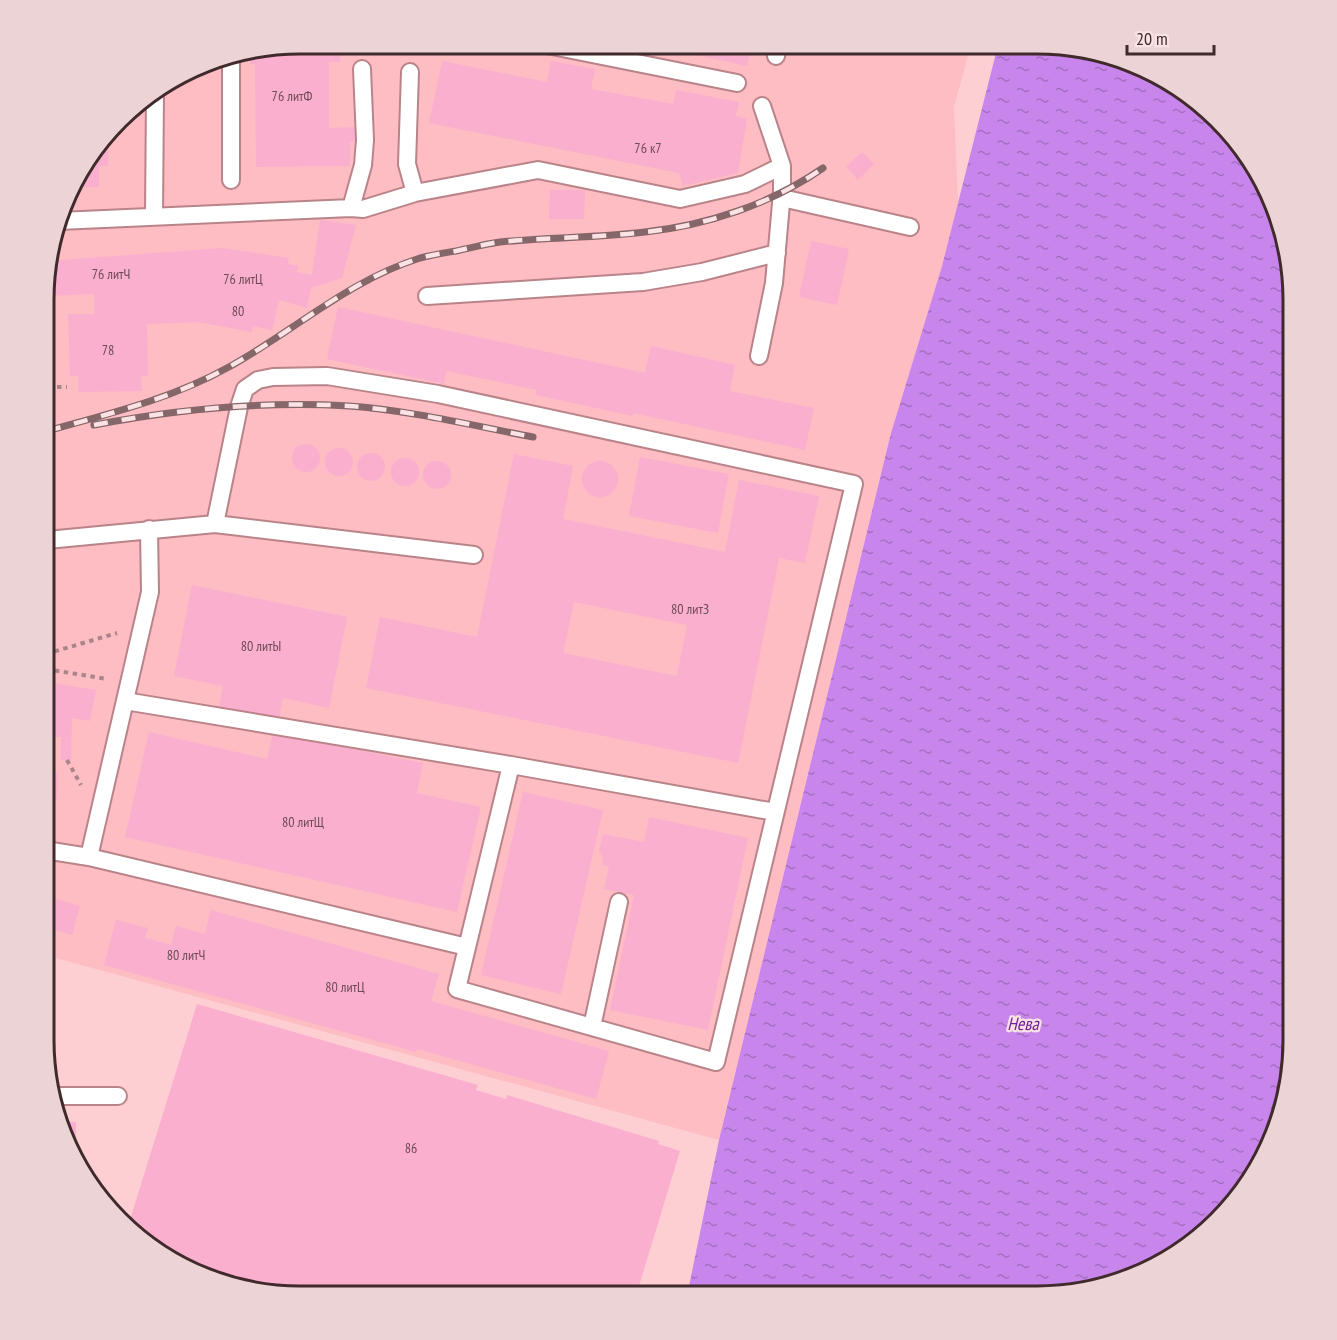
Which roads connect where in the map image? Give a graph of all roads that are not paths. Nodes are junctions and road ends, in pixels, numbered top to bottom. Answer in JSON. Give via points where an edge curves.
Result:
{"nodes":[{"id":1,"x":592,"y":54,"type":"edge"},
{"id":2,"x":231,"y":64,"type":"edge"},
{"id":3,"x":362,"y":69,"type":"dead end"},
{"id":4,"x":410,"y":72,"type":"dead end"},
{"id":5,"x":737,"y":83,"type":"dead end"},
{"id":6,"x":155,"y":101,"type":"edge"},
{"id":7,"x":762,"y":106,"type":"dead end"},
{"id":8,"x":782,"y":166,"type":"junction"},
{"id":9,"x":231,"y":180,"type":"dead end"},
{"id":10,"x":415,"y":193,"type":"junction"},
{"id":11,"x":782,"y":198,"type":"junction"},
{"id":12,"x":351,"y":208,"type":"junction"},
{"id":13,"x":154,"y":216,"type":"junction"},
{"id":14,"x":67,"y":221,"type":"edge"},
{"id":15,"x":910,"y":227,"type":"dead end"},
{"id":16,"x":777,"y":253,"type":"junction"},
{"id":17,"x":427,"y":296,"type":"dead end"},
{"id":18,"x":759,"y":356,"type":"dead end"},
{"id":19,"x":214,"y":524,"type":"junction"},
{"id":20,"x":149,"y":530,"type":"junction"},
{"id":21,"x":54,"y":539,"type":"edge"},
{"id":22,"x":474,"y":555,"type":"dead end"},
{"id":23,"x":125,"y":701,"type":"junction"},
{"id":24,"x":511,"y":765,"type":"junction"},
{"id":25,"x":775,"y":812,"type":"junction"},
{"id":26,"x":54,"y":851,"type":"edge"},
{"id":27,"x":89,"y":857,"type":"junction"},
{"id":28,"x":619,"y":902,"type":"dead end"},
{"id":29,"x":467,"y":947,"type":"junction"},
{"id":30,"x":592,"y":1027,"type":"junction"},
{"id":31,"x":60,"y":1096,"type":"edge"},
{"id":32,"x":118,"y":1096,"type":"dead end"}],
"edges":[{"from":1,"to":5,"type":"lane"},
{"from":2,"to":9,"type":"lane"},
{"from":3,"to":12,"type":"lane","via":[[363,165]]},
{"from":4,"to":10,"type":"lane","via":[[407,164]]},
{"from":6,"to":13,"type":"lane"},
{"from":7,"to":8,"type":"lane"},
{"from":8,"to":10,"type":"lane","via":[[745,184],[680,199],[538,170]]},
{"from":8,"to":11,"type":"lane"},
{"from":10,"to":12,"type":"lane","via":[[363,209]]},
{"from":11,"to":15,"type":"lane"},
{"from":11,"to":16,"type":"lane"},
{"from":12,"to":13,"type":"lane"},
{"from":13,"to":14,"type":"lane"},
{"from":16,"to":17,"type":"lane","via":[[643,282]]},
{"from":16,"to":18,"type":"lane"},
{"from":19,"to":20,"type":"lane"},
{"from":19,"to":22,"type":"lane"},
{"from":19,"to":25,"type":"lane","via":[[245,389],[258,380],[273,377],[327,376],[438,394],[854,484]]},
{"from":20,"to":21,"type":"lane"},
{"from":20,"to":23,"type":"lane","via":[[150,592]]},
{"from":23,"to":24,"type":"lane"},
{"from":23,"to":27,"type":"lane"},
{"from":24,"to":25,"type":"lane"},
{"from":24,"to":29,"type":"lane"},
{"from":25,"to":30,"type":"lane","via":[[716,1062]]},
{"from":26,"to":27,"type":"lane"},
{"from":27,"to":29,"type":"lane"},
{"from":28,"to":30,"type":"lane"},
{"from":29,"to":30,"type":"lane","via":[[457,989]]},
{"from":31,"to":32,"type":"lane"}]}
